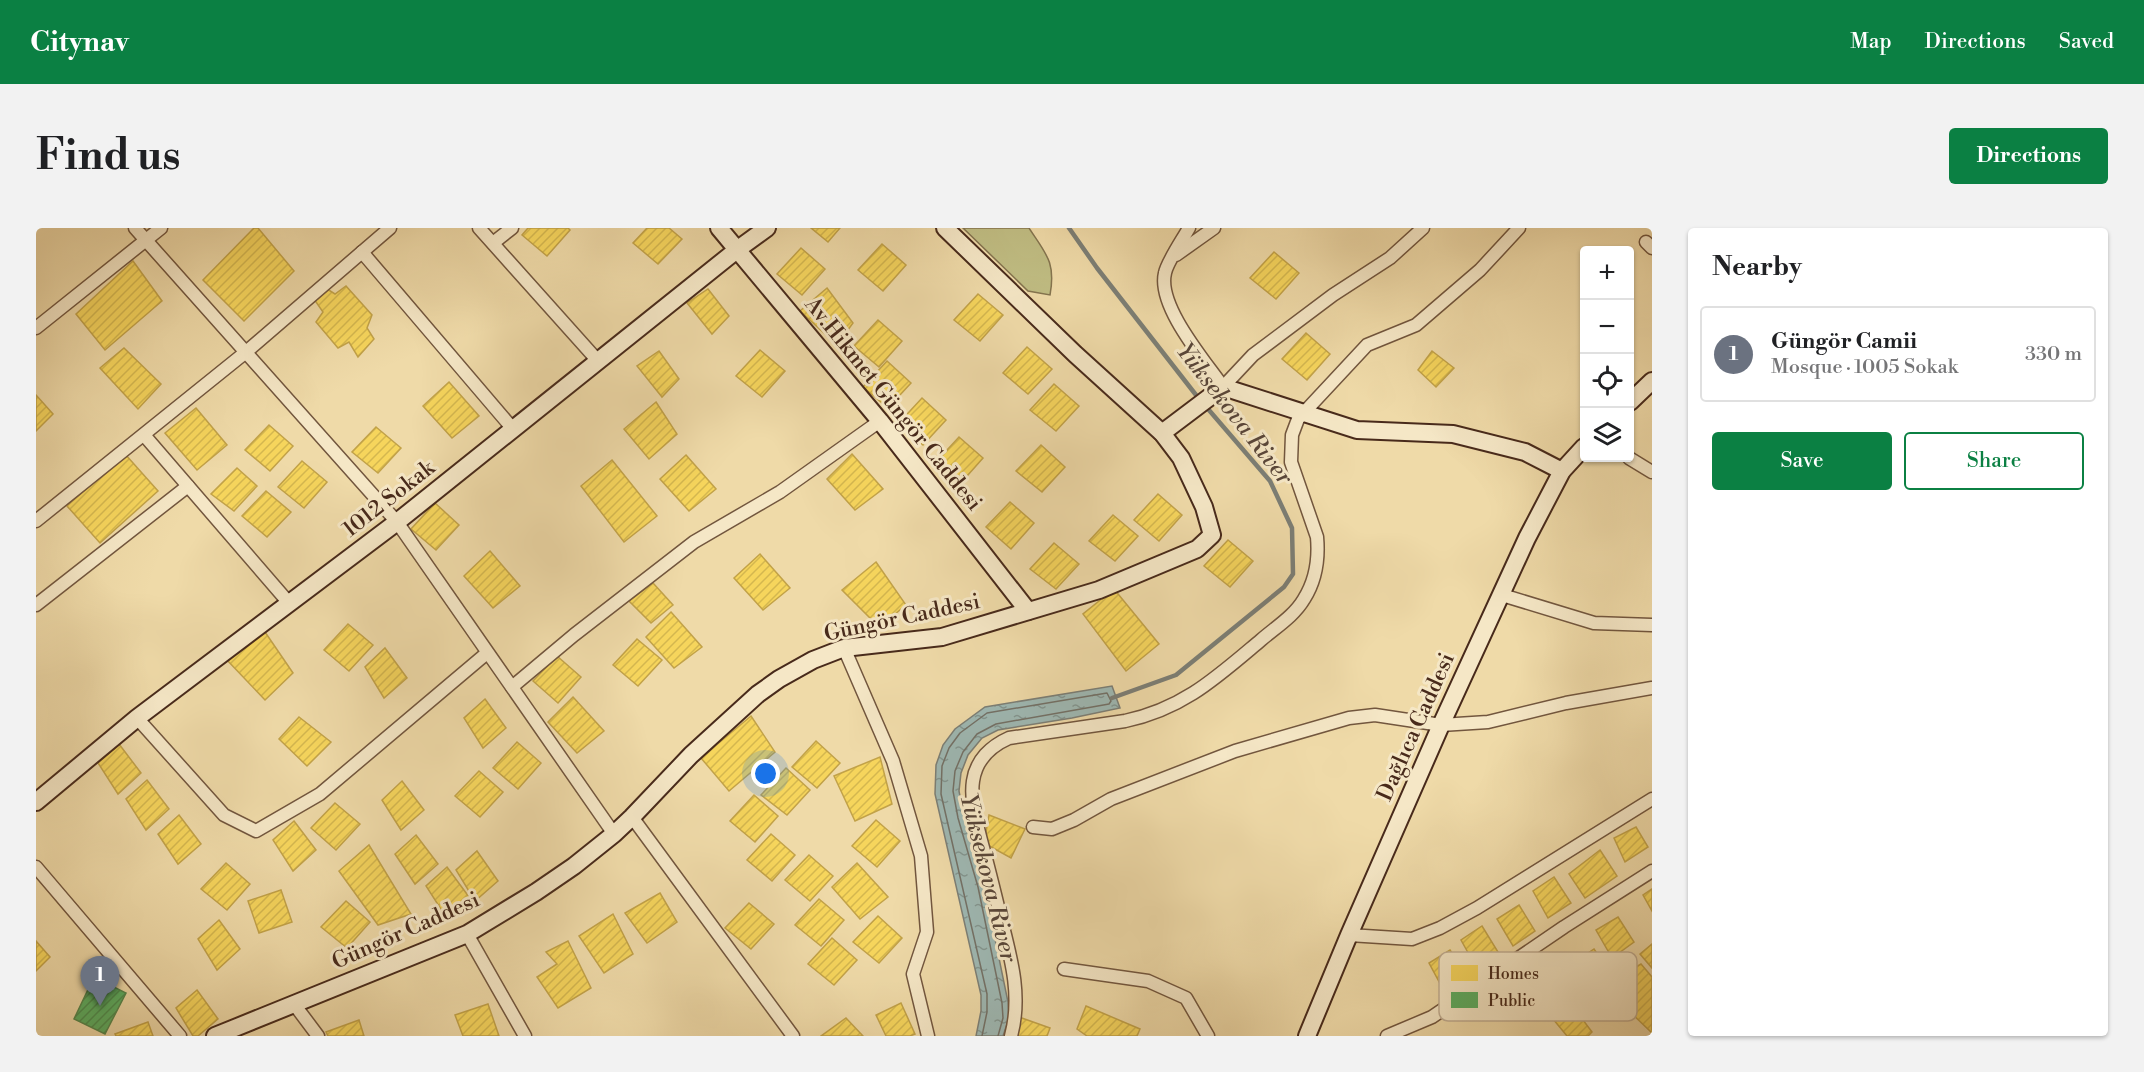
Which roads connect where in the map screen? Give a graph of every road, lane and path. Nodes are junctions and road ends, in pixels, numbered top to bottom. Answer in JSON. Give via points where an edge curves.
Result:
{"nodes":[{"id":1,"x":135,"y":228,"type":"edge"},
{"id":2,"x":161,"y":228,"type":"edge"},
{"id":3,"x":390,"y":228,"type":"edge"},
{"id":4,"x":479,"y":228,"type":"edge"},
{"id":5,"x":512,"y":228,"type":"edge"},
{"id":6,"x":719,"y":228,"type":"edge"},
{"id":7,"x":767,"y":228,"type":"edge"},
{"id":8,"x":945,"y":228,"type":"edge"},
{"id":9,"x":1189,"y":228,"type":"edge"},
{"id":10,"x":1214,"y":228,"type":"edge"},
{"id":11,"x":1423,"y":228,"type":"edge"},
{"id":12,"x":1519,"y":228,"type":"edge"},
{"id":13,"x":146,"y":240,"type":"junction"},
{"id":14,"x":493,"y":243,"type":"junction"},
{"id":15,"x":738,"y":249,"type":"junction"},
{"id":16,"x":362,"y":252,"type":"junction"},
{"id":17,"x":1173,"y":257,"type":"junction"},
{"id":18,"x":36,"y":328,"type":"edge"},
{"id":19,"x":246,"y":352,"type":"junction"},
{"id":20,"x":598,"y":361,"type":"junction"},
{"id":21,"x":1652,"y":381,"type":"edge"},
{"id":22,"x":1223,"y":387,"type":"junction"},
{"id":23,"x":1634,"y":397,"type":"edge"},
{"id":24,"x":1303,"y":412,"type":"junction"},
{"id":25,"x":880,"y":421,"type":"junction"},
{"id":26,"x":513,"y":429,"type":"junction"},
{"id":27,"x":1162,"y":433,"type":"junction"},
{"id":28,"x":144,"y":435,"type":"junction"},
{"id":29,"x":1580,"y":451,"type":"edge"},
{"id":30,"x":1634,"y":461,"type":"edge"},
{"id":31,"x":1562,"y":471,"type":"junction"},
{"id":32,"x":1652,"y":472,"type":"edge"},
{"id":33,"x":188,"y":486,"type":"junction"},
{"id":34,"x":36,"y":521,"type":"edge"},
{"id":35,"x":397,"y":522,"type":"junction"},
{"id":36,"x":1502,"y":595,"type":"junction"},
{"id":37,"x":289,"y":603,"type":"junction"},
{"id":38,"x":36,"y":605,"type":"edge"},
{"id":39,"x":1028,"y":611,"type":"junction"},
{"id":40,"x":1652,"y":625,"type":"edge"},
{"id":41,"x":844,"y":648,"type":"junction"},
{"id":42,"x":487,"y":653,"type":"junction"},
{"id":43,"x":512,"y":687,"type":"junction"},
{"id":44,"x":1652,"y":688,"type":"edge"},
{"id":45,"x":137,"y":718,"type":"junction"},
{"id":46,"x":1440,"y":726,"type":"junction"},
{"id":47,"x":1652,"y":799,"type":"edge"},
{"id":48,"x":36,"y":802,"type":"edge"},
{"id":49,"x":632,"y":817,"type":"junction"},
{"id":50,"x":1033,"y":827,"type":"dead end"},
{"id":51,"x":614,"y":834,"type":"junction"},
{"id":52,"x":36,"y":867,"type":"edge"},
{"id":53,"x":1652,"y":871,"type":"edge"},
{"id":54,"x":467,"y":934,"type":"junction"},
{"id":55,"x":1349,"y":935,"type":"junction"},
{"id":56,"x":1527,"y":952,"type":"edge"},
{"id":57,"x":1065,"y":969,"type":"dead end"},
{"id":58,"x":294,"y":1004,"type":"junction"},
{"id":59,"x":1439,"y":1012,"type":"edge"},
{"id":60,"x":180,"y":1036,"type":"edge"},
{"id":61,"x":215,"y":1036,"type":"edge"},
{"id":62,"x":318,"y":1036,"type":"edge"},
{"id":63,"x":525,"y":1036,"type":"edge"},
{"id":64,"x":793,"y":1036,"type":"edge"},
{"id":65,"x":928,"y":1036,"type":"edge"},
{"id":66,"x":1011,"y":1036,"type":"edge"},
{"id":67,"x":1208,"y":1036,"type":"edge"},
{"id":68,"x":1307,"y":1036,"type":"edge"},
{"id":69,"x":1387,"y":1036,"type":"edge"}],
"edges":[{"from":1,"to":13,"type":"street"},
{"from":2,"to":13,"type":"street"},
{"from":3,"to":16,"type":"street"},
{"from":4,"to":14,"type":"street"},
{"from":5,"to":14,"type":"street"},
{"from":6,"to":15,"type":"street","name":"Av.Hikmet Güngör Caddesi"},
{"from":7,"to":15,"type":"street","name":"1012 Sokak"},
{"from":8,"to":27,"type":"street","name":"Güngör Caddesi"},
{"from":9,"to":17,"type":"street"},
{"from":10,"to":17,"type":"street"},
{"from":11,"to":22,"type":"street","via":[[1390,258],[1253,355]]},
{"from":12,"to":24,"type":"street","via":[[1480,270],[1416,325],[1367,345]]},
{"from":13,"to":18,"type":"street"},
{"from":13,"to":19,"type":"street"},
{"from":14,"to":20,"type":"street"},
{"from":15,"to":20,"type":"street","name":"1012 Sokak"},
{"from":15,"to":25,"type":"street","name":"Av.Hikmet Güngör Caddesi"},
{"from":16,"to":19,"type":"street"},
{"from":16,"to":26,"type":"street"},
{"from":17,"to":22,"type":"street","via":[[1164,274],[1174,319]]},
{"from":19,"to":28,"type":"street"},
{"from":19,"to":35,"type":"street"},
{"from":20,"to":26,"type":"street","name":"1012 Sokak"},
{"from":21,"to":23,"type":"street"},
{"from":22,"to":24,"type":"street"},
{"from":22,"to":27,"type":"street"},
{"from":24,"to":31,"type":"street","via":[[1357,430],[1453,434],[1525,452]]},
{"from":24,"to":66,"type":"street","via":[[1292,435],[1290,453],[1318,550],[1315,575],[1295,611],[1208,685],[1172,706],[1133,719],[1009,738],[993,747],[980,762],[972,792],[1014,975],[1016,1014]]},
{"from":25,"to":39,"type":"street","name":"Av.Hikmet Güngör Caddesi"},
{"from":25,"to":43,"type":"street","via":[[780,492],[694,542]]},
{"from":26,"to":35,"type":"street","name":"1012 Sokak"},
{"from":27,"to":39,"type":"street","name":"Güngör Caddesi","via":[[1181,459],[1204,507],[1212,535],[1197,549],[1099,590]]},
{"from":28,"to":33,"type":"street"},
{"from":28,"to":34,"type":"street"},
{"from":29,"to":31,"type":"street","name":"Dağlıca Caddesi"},
{"from":30,"to":32,"type":"street"},
{"from":31,"to":36,"type":"street","name":"Dağlıca Caddesi"},
{"from":33,"to":37,"type":"street"},
{"from":33,"to":38,"type":"street"},
{"from":35,"to":37,"type":"street","name":"1012 Sokak"},
{"from":35,"to":42,"type":"street"},
{"from":36,"to":40,"type":"street","via":[[1594,623]]},
{"from":36,"to":46,"type":"street","name":"Dağlıca Caddesi"},
{"from":37,"to":45,"type":"street","name":"1012 Sokak"},
{"from":39,"to":41,"type":"street","name":"Güngör Caddesi","via":[[942,637]]},
{"from":41,"to":49,"type":"street","name":"Güngör Caddesi","via":[[813,660],[758,694],[691,755]]},
{"from":41,"to":65,"type":"street","via":[[893,761],[921,856],[927,932],[913,974]]},
{"from":42,"to":43,"type":"street"},
{"from":42,"to":45,"type":"street","via":[[320,795],[255,831],[224,815]]},
{"from":43,"to":51,"type":"street"},
{"from":44,"to":46,"type":"street","via":[[1488,722]]},
{"from":45,"to":48,"type":"street","name":"1012 Sokak"},
{"from":46,"to":50,"type":"street","via":[[1375,715],[1349,718],[1235,751],[1110,799],[1052,828]]},
{"from":46,"to":55,"type":"street","name":"Dağlıca Caddesi"},
{"from":47,"to":55,"type":"street","via":[[1440,928],[1412,939]]},
{"from":49,"to":51,"type":"street","name":"Güngör Caddesi"},
{"from":49,"to":64,"type":"street"},
{"from":51,"to":54,"type":"street","name":"Güngör Caddesi","via":[[574,866]]},
{"from":52,"to":60,"type":"street"},
{"from":53,"to":56,"type":"street"},
{"from":54,"to":58,"type":"street","name":"Güngör Caddesi"},
{"from":54,"to":63,"type":"street"},
{"from":55,"to":68,"type":"street","name":"Dağlıca Caddesi"},
{"from":57,"to":67,"type":"street","via":[[1148,981],[1186,998]]},
{"from":58,"to":61,"type":"street","name":"Güngör Caddesi"},
{"from":58,"to":62,"type":"street"},
{"from":59,"to":69,"type":"street"}]}
